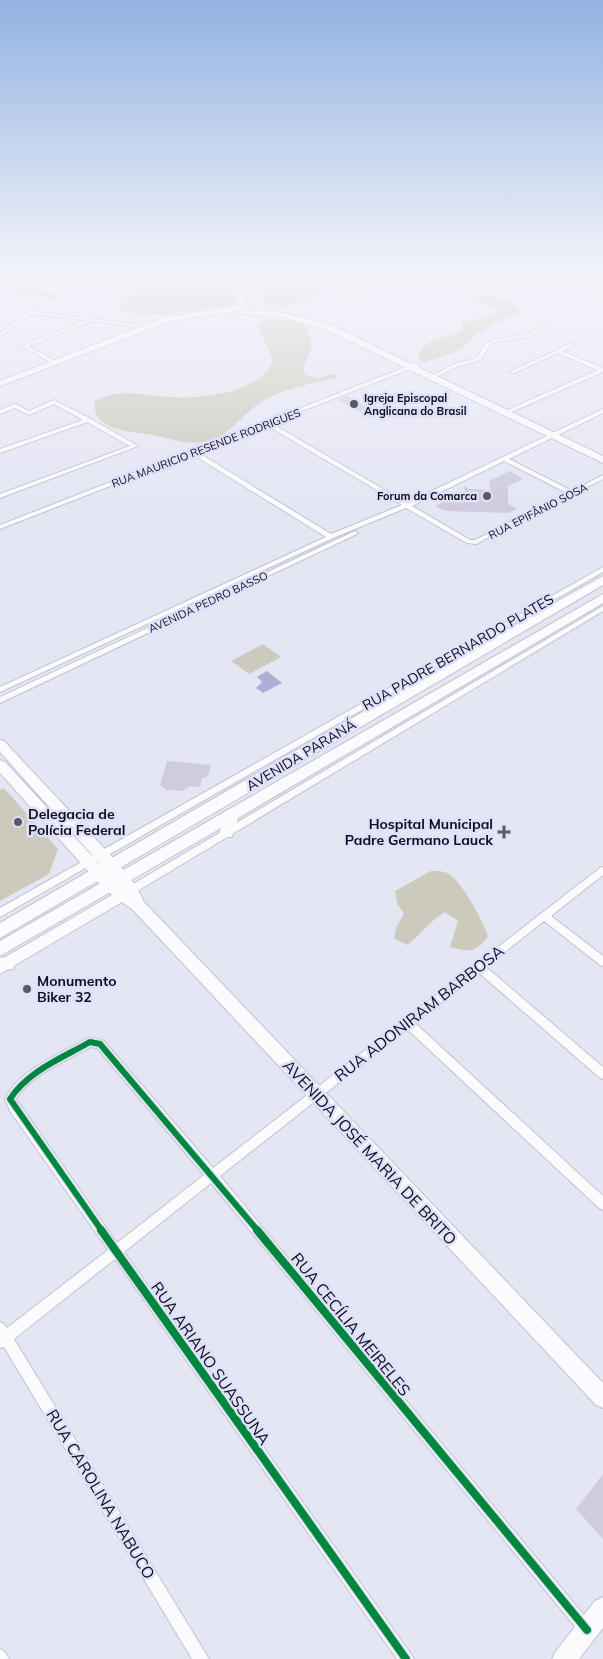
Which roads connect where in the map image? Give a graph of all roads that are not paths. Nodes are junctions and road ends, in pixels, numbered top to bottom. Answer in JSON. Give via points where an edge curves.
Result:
{"nodes":[{"id":1,"x":30,"y":349,"type":"edge"},
{"id":2,"x":90,"y":349,"type":"edge"},
{"id":3,"x":94,"y":349,"type":"edge"},
{"id":4,"x":379,"y":349,"type":"edge"},
{"id":5,"x":484,"y":349,"type":"edge"},
{"id":6,"x":561,"y":349,"type":"edge"},
{"id":7,"x":557,"y":351,"type":"junction"},
{"id":8,"x":55,"y":363,"type":"junction"},
{"id":9,"x":413,"y":366,"type":"junction"},
{"id":10,"x":603,"y":370,"type":"edge"},
{"id":11,"x":512,"y":372,"type":"dead end"},
{"id":12,"x":436,"y":374,"type":"junction"},
{"id":13,"x":1,"y":383,"type":"edge"},
{"id":14,"x":494,"y":405,"type":"junction"},
{"id":15,"x":603,"y":411,"type":"edge"},
{"id":16,"x":0,"y":412,"type":"edge"},
{"id":17,"x":508,"y":412,"type":"junction"},
{"id":18,"x":89,"y":420,"type":"junction"},
{"id":19,"x":268,"y":424,"type":"junction"},
{"id":20,"x":555,"y":434,"type":"junction"},
{"id":21,"x":0,"y":452,"type":"edge"},
{"id":22,"x":194,"y":453,"type":"junction"},
{"id":23,"x":603,"y":454,"type":"edge"},
{"id":24,"x":504,"y":459,"type":"junction"},
{"id":25,"x":603,"y":460,"type":"edge"},
{"id":26,"x":603,"y":477,"type":"edge"},
{"id":27,"x":572,"y":493,"type":"junction"},
{"id":28,"x":0,"y":496,"type":"edge"},
{"id":29,"x":410,"y":505,"type":"junction"},
{"id":30,"x":0,"y":527,"type":"edge"},
{"id":31,"x":331,"y":537,"type":"junction"},
{"id":32,"x":603,"y":569,"type":"edge"},
{"id":33,"x":603,"y":580,"type":"edge"},
{"id":34,"x":603,"y":598,"type":"edge"},
{"id":35,"x":603,"y":608,"type":"edge"},
{"id":36,"x":461,"y":661,"type":"junction"},
{"id":37,"x":443,"y":671,"type":"junction"},
{"id":38,"x":476,"y":672,"type":"junction"},
{"id":39,"x":459,"y":682,"type":"junction"},
{"id":40,"x":423,"y":683,"type":"junction"},
{"id":41,"x":0,"y":690,"type":"edge"},
{"id":42,"x":379,"y":697,"type":"junction"},
{"id":43,"x":0,"y":700,"type":"edge"},
{"id":44,"x":0,"y":744,"type":"edge"},
{"id":45,"x":0,"y":764,"type":"edge"},
{"id":46,"x":36,"y":782,"type":"junction"},
{"id":47,"x":20,"y":788,"type":"junction"},
{"id":48,"x":231,"y":814,"type":"junction"},
{"id":49,"x":227,"y":833,"type":"junction"},
{"id":50,"x":603,"y":870,"type":"edge"},
{"id":51,"x":113,"y":879,"type":"junction"},
{"id":52,"x":0,"y":913,"type":"edge"},
{"id":53,"x":544,"y":916,"type":"junction"},
{"id":54,"x":0,"y":931,"type":"edge"},
{"id":55,"x":0,"y":949,"type":"edge"},
{"id":56,"x":603,"y":962,"type":"edge"},
{"id":57,"x":2,"y":966,"type":"edge"},
{"id":58,"x":479,"y":967,"type":"junction"},
{"id":59,"x":408,"y":1022,"type":"junction"},
{"id":60,"x":90,"y":1042,"type":"joint"},
{"id":61,"x":603,"y":1074,"type":"edge"},
{"id":62,"x":314,"y":1095,"type":"junction"},
{"id":63,"x":211,"y":1174,"type":"junction"},
{"id":64,"x":603,"y":1204,"type":"edge"},
{"id":65,"x":116,"y":1250,"type":"junction"},
{"id":66,"x":2,"y":1336,"type":"edge"},
{"id":67,"x":603,"y":1398,"type":"edge"},
{"id":68,"x":603,"y":1610,"type":"edge"},
{"id":69,"x":587,"y":1630,"type":"junction"},
{"id":70,"x":201,"y":1659,"type":"edge"},
{"id":71,"x":406,"y":1659,"type":"edge"},
{"id":72,"x":564,"y":1659,"type":"edge"}],
"edges":[{"from":1,"to":8,"type":"street"},
{"from":2,"to":8,"type":"main road"},
{"from":3,"to":13,"type":"main road"},
{"from":4,"to":9,"type":"main road"},
{"from":5,"to":12,"type":"street","via":[[479,359]]},
{"from":6,"to":7,"type":"street"},
{"from":7,"to":10,"type":"street"},
{"from":7,"to":11,"type":"street"},
{"from":8,"to":13,"type":"main road"},
{"from":9,"to":12,"type":"main road"},
{"from":9,"to":14,"type":"main road"},
{"from":9,"to":19,"type":"street","name":"RUA MAURICIO RESENDE RODRIGUES"},
{"from":10,"to":17,"type":"street"},
{"from":12,"to":14,"type":"main road"},
{"from":14,"to":17,"type":"main road"},
{"from":15,"to":20,"type":"street","name":"AVENIDA PEDRO BASSO"},
{"from":16,"to":18,"type":"street","via":[[15,406],[29,412],[54,402]]},
{"from":17,"to":20,"type":"main road"},
{"from":18,"to":21,"type":"street"},
{"from":18,"to":28,"type":"street","via":[[135,446]]},
{"from":19,"to":22,"type":"street","name":"RUA MAURICIO RESENDE RODRIGUES"},
{"from":19,"to":29,"type":"street"},
{"from":20,"to":23,"type":"main road"},
{"from":20,"to":24,"type":"street","name":"AVENIDA PEDRO BASSO"},
{"from":20,"to":25,"type":"main road"},
{"from":22,"to":30,"type":"street","name":"RUA MAURICIO RESENDE RODRIGUES"},
{"from":22,"to":31,"type":"street"},
{"from":24,"to":27,"type":"street"},
{"from":24,"to":29,"type":"street","name":"AVENIDA PEDRO BASSO"},
{"from":26,"to":27,"type":"street","name":"RUA EPIFÂNIO SOSA"},
{"from":27,"to":29,"type":"street","name":"RUA EPIFÂNIO SOSA","via":[[472,542]]},
{"from":29,"to":31,"type":"street","name":"AVENIDA PEDRO BASSO"},
{"from":29,"to":43,"type":"street","name":"AVENIDA PEDRO BASSO"},
{"from":31,"to":41,"type":"street","name":"AVENIDA PEDRO BASSO"},
{"from":32,"to":42,"type":"street","name":"RUA PADRE BERNARDO PLATES"},
{"from":33,"to":36,"type":"main road","name":"AVENIDA PARANÁ"},
{"from":34,"to":38,"type":"main road","name":"AVENIDA PARANÁ"},
{"from":35,"to":49,"type":"street"},
{"from":36,"to":37,"type":"main road","name":"AVENIDA PARANÁ"},
{"from":36,"to":38,"type":"main road"},
{"from":37,"to":39,"type":"main road"},
{"from":37,"to":40,"type":"main road","name":"AVENIDA PARANÁ"},
{"from":38,"to":39,"type":"main road","name":"AVENIDA PARANÁ"},
{"from":39,"to":48,"type":"main road","name":"AVENIDA PARANÁ"},
{"from":40,"to":42,"type":"main road"},
{"from":40,"to":51,"type":"main road","name":"AVENIDA PARANÁ"},
{"from":42,"to":51,"type":"street","name":"RUA PADRE BERNARDO PLATES"},
{"from":44,"to":46,"type":"main road","name":"AVENIDA JOSÉ MARIA DE BRITO"},
{"from":45,"to":47,"type":"main road","name":"AVENIDA JOSÉ MARIA DE BRITO"},
{"from":46,"to":47,"type":"main road","via":[[25,783]]},
{"from":46,"to":51,"type":"main road","name":"AVENIDA JOSÉ MARIA DE BRITO"},
{"from":47,"to":51,"type":"main road","name":"AVENIDA JOSÉ MARIA DE BRITO"},
{"from":48,"to":49,"type":"main road"},
{"from":48,"to":51,"type":"main road","name":"AVENIDA PARANÁ"},
{"from":49,"to":51,"type":"street"},
{"from":50,"to":53,"type":"street","name":"RUA ADONIRAM BARBOSA"},
{"from":51,"to":52,"type":"street","name":"RUA PADRE BERNARDO PLATES"},
{"from":51,"to":54,"type":"main road","name":"AVENIDA PARANÁ"},
{"from":51,"to":55,"type":"main road","name":"AVENIDA PARANÁ"},
{"from":51,"to":57,"type":"main road","name":"AVENIDA PARANÁ"},
{"from":51,"to":62,"type":"main road","name":"AVENIDA JOSÉ MARIA DE BRITO"},
{"from":53,"to":56,"type":"street"},
{"from":53,"to":58,"type":"street","name":"RUA ADONIRAM BARBOSA"},
{"from":58,"to":59,"type":"street","name":"RUA ADONIRAM BARBOSA"},
{"from":58,"to":61,"type":"street"},
{"from":59,"to":62,"type":"street","name":"RUA ADONIRAM BARBOSA"},
{"from":59,"to":64,"type":"street"},
{"from":60,"to":63,"type":"street","name":"RUA CECÍLIA MEIRELES","via":[[100,1044]]},
{"from":60,"to":65,"type":"street","name":"RUA ARIANO SUASSUNA","via":[[24,1082],[10,1099]]},
{"from":62,"to":63,"type":"street","name":"RUA ADONIRAM BARBOSA"},
{"from":62,"to":67,"type":"main road","name":"AVENIDA JOSÉ MARIA DE BRITO"},
{"from":63,"to":65,"type":"street","name":"RUA ADONIRAM BARBOSA"},
{"from":63,"to":69,"type":"street","name":"RUA CECÍLIA MEIRELES"},
{"from":65,"to":66,"type":"street","name":"RUA ADONIRAM BARBOSA"},
{"from":65,"to":71,"type":"street","name":"RUA ARIANO SUASSUNA"},
{"from":66,"to":70,"type":"street","name":"RUA CAROLINA NABUCO"},
{"from":68,"to":69,"type":"main road"},
{"from":69,"to":72,"type":"main road"}]}
